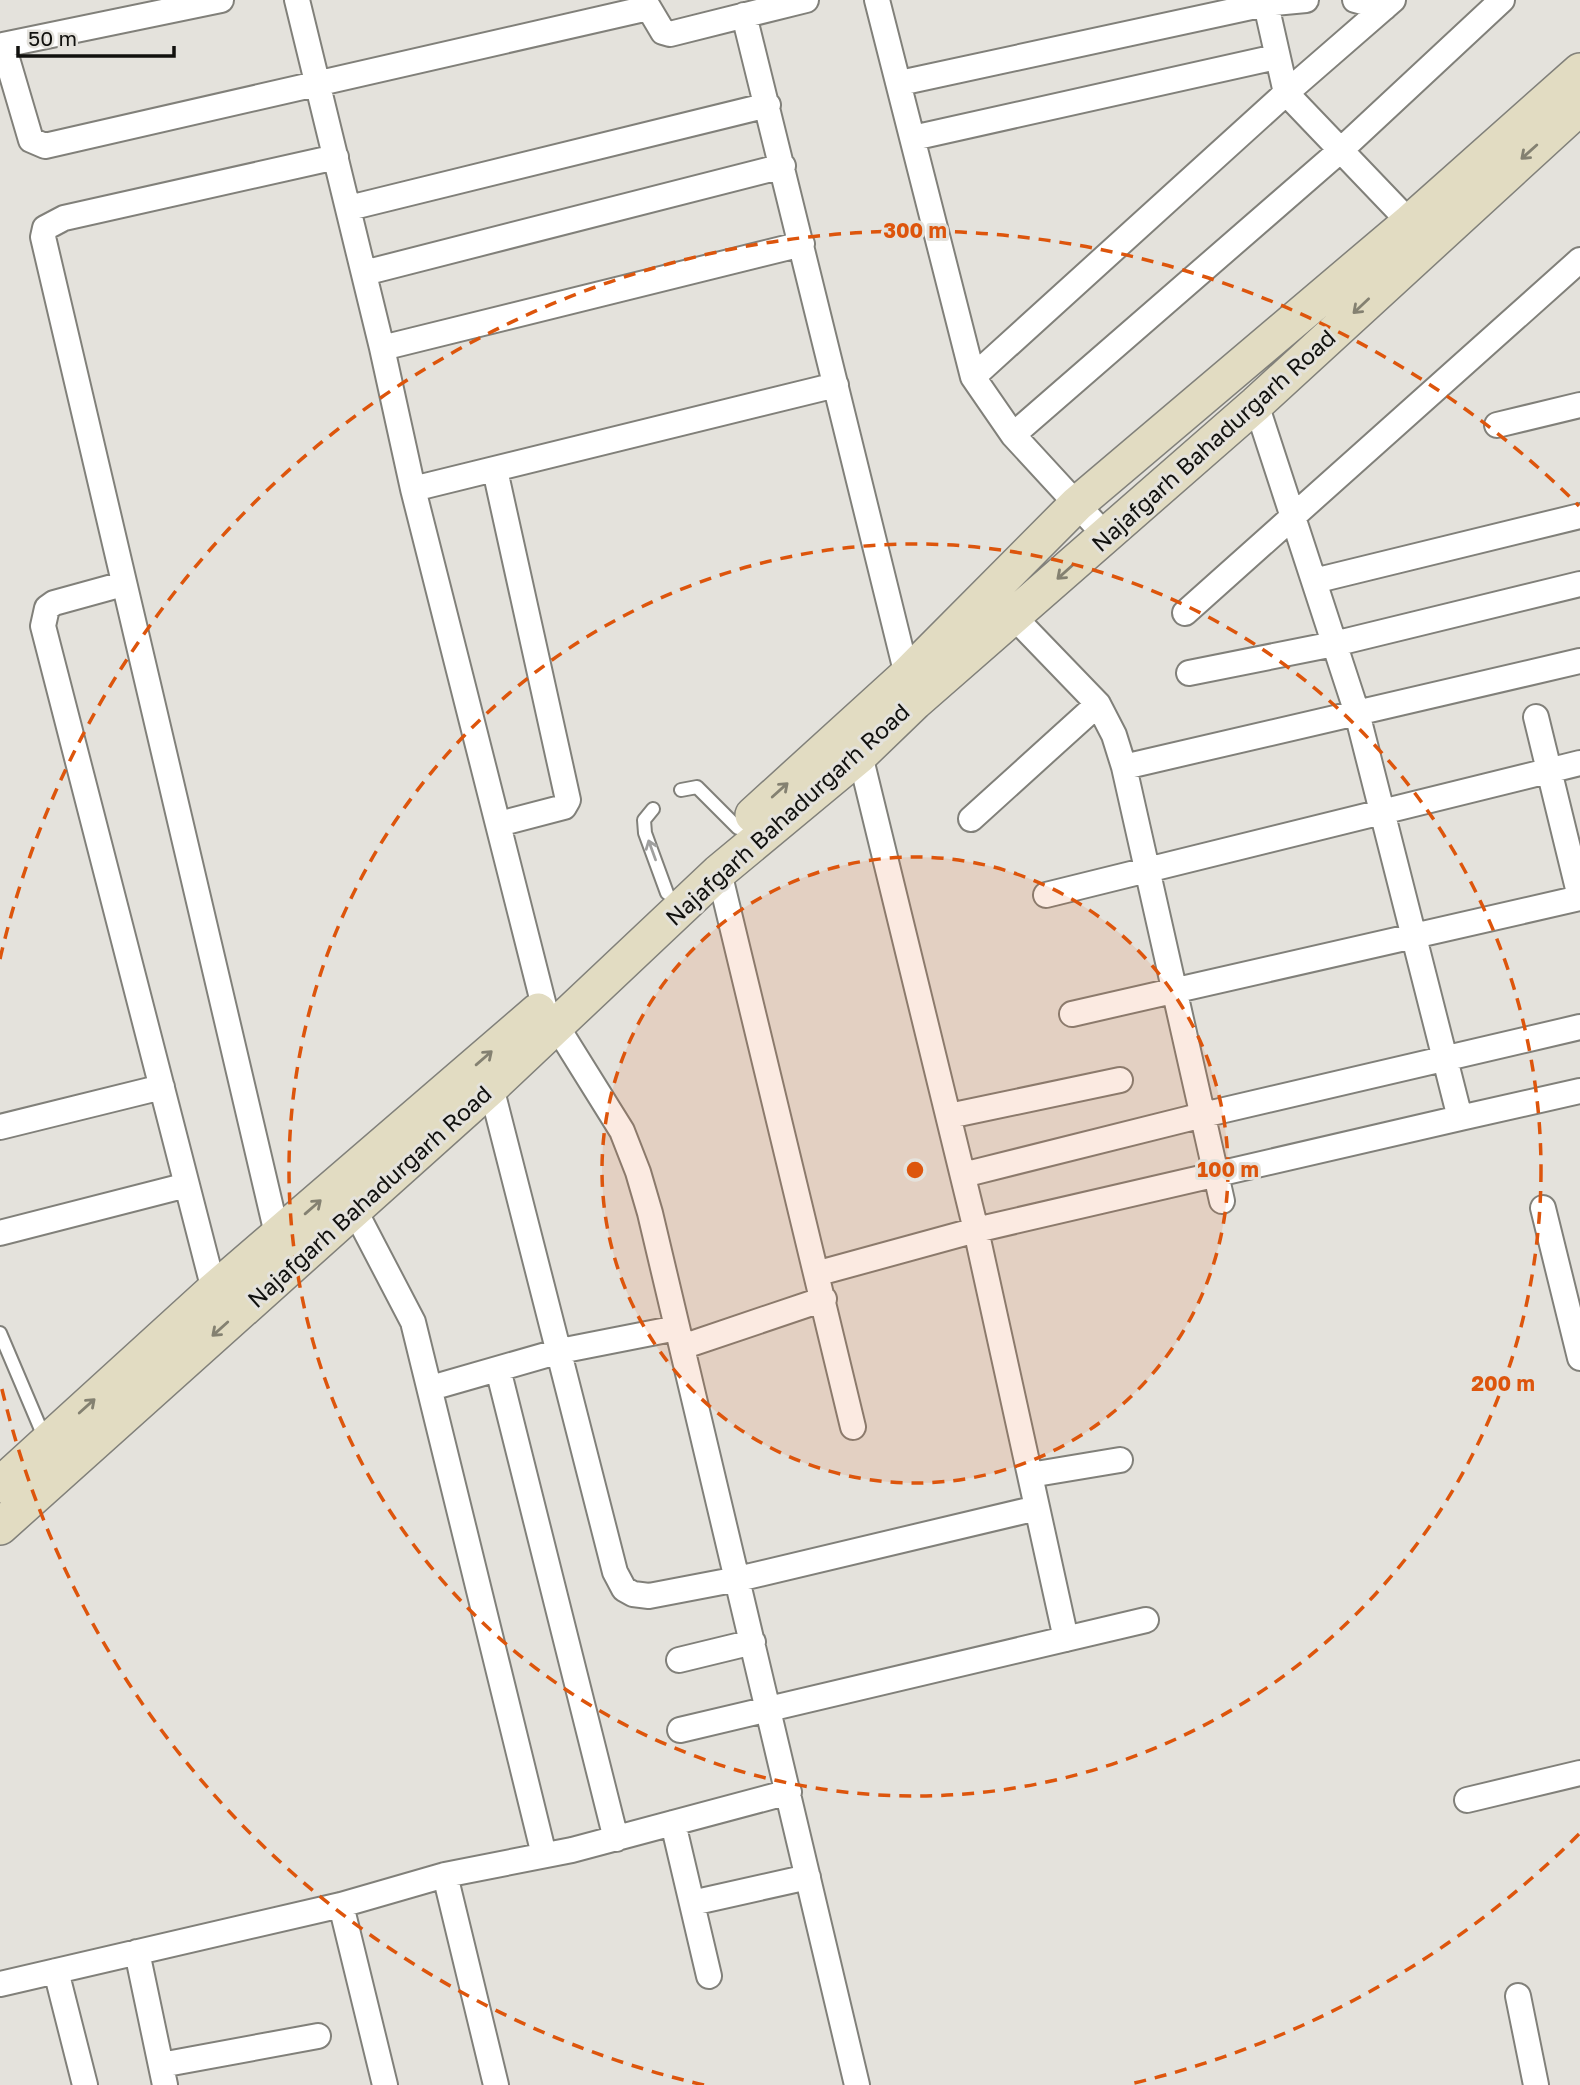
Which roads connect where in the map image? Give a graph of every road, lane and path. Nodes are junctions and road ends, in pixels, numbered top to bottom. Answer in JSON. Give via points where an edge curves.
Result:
{"nodes":[{"id":1,"x":221,"y":0,"type":"edge"},
{"id":2,"x":298,"y":0,"type":"edge"},
{"id":3,"x":806,"y":0,"type":"edge"},
{"id":4,"x":877,"y":0,"type":"edge"},
{"id":5,"x":1306,"y":0,"type":"edge"},
{"id":6,"x":1355,"y":0,"type":"edge"},
{"id":7,"x":1502,"y":0,"type":"edge"},
{"id":8,"x":1265,"y":2,"type":"edge"},
{"id":9,"x":646,"y":4,"type":"edge"},
{"id":10,"x":1389,"y":4,"type":"edge"},
{"id":11,"x":744,"y":15,"type":"junction"},
{"id":12,"x":2,"y":46,"type":"edge"},
{"id":13,"x":1276,"y":57,"type":"junction"},
{"id":14,"x":1580,"y":71,"type":"edge"},
{"id":15,"x":318,"y":82,"type":"junction"},
{"id":16,"x":900,"y":83,"type":"junction"},
{"id":17,"x":1286,"y":93,"type":"junction"},
{"id":18,"x":768,"y":105,"type":"junction"},
{"id":19,"x":1580,"y":107,"type":"edge"},
{"id":20,"x":913,"y":138,"type":"junction"},
{"id":21,"x":1342,"y":149,"type":"junction"},
{"id":22,"x":336,"y":157,"type":"junction"},
{"id":23,"x":783,"y":166,"type":"junction"},
{"id":24,"x":349,"y":208,"type":"junction"},
{"id":25,"x":1420,"y":233,"type":"junction"},
{"id":26,"x":802,"y":244,"type":"junction"},
{"id":27,"x":1580,"y":260,"type":"edge"},
{"id":28,"x":364,"y":273,"type":"junction"},
{"id":29,"x":382,"y":348,"type":"junction"},
{"id":30,"x":973,"y":377,"type":"junction"},
{"id":31,"x":836,"y":385,"type":"junction"},
{"id":32,"x":1256,"y":404,"type":"junction"},
{"id":33,"x":1580,"y":405,"type":"edge"},
{"id":34,"x":1497,"y":425,"type":"dead end"},
{"id":35,"x":1013,"y":435,"type":"junction"},
{"id":36,"x":495,"y":470,"type":"junction"},
{"id":37,"x":413,"y":489,"type":"junction"},
{"id":38,"x":1077,"y":504,"type":"junction"},
{"id":39,"x":1292,"y":515,"type":"junction"},
{"id":40,"x":1580,"y":516,"type":"edge"},
{"id":41,"x":1106,"y":536,"type":"junction"},
{"id":42,"x":1314,"y":581,"type":"junction"},
{"id":43,"x":123,"y":584,"type":"junction"},
{"id":44,"x":1580,"y":584,"type":"edge"},
{"id":45,"x":1185,"y":613,"type":"dead end"},
{"id":46,"x":1014,"y":617,"type":"junction"},
{"id":47,"x":1334,"y":644,"type":"junction"},
{"id":48,"x":1580,"y":661,"type":"edge"},
{"id":49,"x":1189,"y":673,"type":"dead end"},
{"id":50,"x":907,"y":675,"type":"junction"},
{"id":51,"x":1098,"y":704,"type":"junction"},
{"id":52,"x":1357,"y":713,"type":"junction"},
{"id":53,"x":1536,"y":717,"type":"dead end"},
{"id":54,"x":860,"y":755,"type":"junction"},
{"id":55,"x":1580,"y":763,"type":"edge"},
{"id":56,"x":1124,"y":767,"type":"junction"},
{"id":57,"x":1549,"y":771,"type":"junction"},
{"id":58,"x":681,"y":790,"type":"dead end"},
{"id":59,"x":653,"y":809,"type":"dead end"},
{"id":60,"x":1382,"y":812,"type":"junction"},
{"id":61,"x":971,"y":819,"type":"dead end"},
{"id":62,"x":499,"y":824,"type":"junction"},
{"id":63,"x":738,"y":828,"type":"junction"},
{"id":64,"x":1148,"y":870,"type":"junction"},
{"id":65,"x":719,"y":872,"type":"junction"},
{"id":66,"x":667,"y":893,"type":"junction"},
{"id":67,"x":1046,"y":895,"type":"dead end"},
{"id":68,"x":1580,"y":898,"type":"edge"},
{"id":69,"x":1414,"y":936,"type":"junction"},
{"id":70,"x":1175,"y":991,"type":"junction"},
{"id":71,"x":1072,"y":1014,"type":"dead end"},
{"id":72,"x":549,"y":1016,"type":"junction"},
{"id":73,"x":1580,"y":1027,"type":"edge"},
{"id":74,"x":1446,"y":1058,"type":"junction"},
{"id":75,"x":1120,"y":1080,"type":"dead end"},
{"id":76,"x":162,"y":1087,"type":"junction"},
{"id":77,"x":491,"y":1087,"type":"junction"},
{"id":78,"x":1580,"y":1091,"type":"edge"},
{"id":79,"x":1203,"y":1115,"type":"junction"},
{"id":80,"x":948,"y":1116,"type":"junction"},
{"id":81,"x":1460,"y":1118,"type":"junction"},
{"id":82,"x":0,"y":1127,"type":"edge"},
{"id":83,"x":963,"y":1175,"type":"junction"},
{"id":84,"x":1216,"y":1176,"type":"junction"},
{"id":85,"x":187,"y":1185,"type":"junction"},
{"id":86,"x":1222,"y":1201,"type":"dead end"},
{"id":87,"x":1543,"y":1208,"type":"dead end"},
{"id":88,"x":354,"y":1209,"type":"junction"},
{"id":89,"x":976,"y":1230,"type":"junction"},
{"id":90,"x":0,"y":1233,"type":"edge"},
{"id":91,"x":278,"y":1238,"type":"junction"},
{"id":92,"x":819,"y":1273,"type":"junction"},
{"id":93,"x":214,"y":1290,"type":"junction"},
{"id":94,"x":824,"y":1298,"type":"junction"},
{"id":95,"x":0,"y":1333,"type":"edge"},
{"id":96,"x":680,"y":1338,"type":"junction"},
{"id":97,"x":560,"y":1351,"type":"junction"},
{"id":98,"x":1580,"y":1358,"type":"edge"},
{"id":99,"x":498,"y":1369,"type":"junction"},
{"id":100,"x":430,"y":1388,"type":"junction"},
{"id":101,"x":124,"y":1394,"type":"junction"},
{"id":102,"x":853,"y":1427,"type":"dead end"},
{"id":103,"x":46,"y":1443,"type":"junction"},
{"id":104,"x":1119,"y":1460,"type":"dead end"},
{"id":105,"x":1030,"y":1475,"type":"junction"},
{"id":106,"x":0,"y":1485,"type":"edge"},
{"id":107,"x":1037,"y":1508,"type":"junction"},
{"id":108,"x":0,"y":1527,"type":"edge"},
{"id":109,"x":738,"y":1579,"type":"junction"},
{"id":110,"x":1146,"y":1620,"type":"dead end"},
{"id":111,"x":1066,"y":1639,"type":"junction"},
{"id":112,"x":753,"y":1642,"type":"junction"},
{"id":113,"x":679,"y":1660,"type":"dead end"},
{"id":114,"x":769,"y":1709,"type":"junction"},
{"id":115,"x":680,"y":1730,"type":"dead end"},
{"id":116,"x":1580,"y":1773,"type":"edge"},
{"id":117,"x":789,"y":1792,"type":"junction"},
{"id":118,"x":1467,"y":1800,"type":"dead end"},
{"id":119,"x":673,"y":1823,"type":"junction"},
{"id":120,"x":616,"y":1839,"type":"junction"},
{"id":121,"x":544,"y":1856,"type":"junction"},
{"id":122,"x":445,"y":1875,"type":"junction"},
{"id":123,"x":808,"y":1877,"type":"junction"},
{"id":124,"x":692,"y":1903,"type":"junction"},
{"id":125,"x":341,"y":1905,"type":"junction"},
{"id":126,"x":137,"y":1952,"type":"junction"},
{"id":127,"x":56,"y":1971,"type":"junction"},
{"id":128,"x":709,"y":1976,"type":"dead end"},
{"id":129,"x":0,"y":1984,"type":"edge"},
{"id":130,"x":1518,"y":1996,"type":"dead end"},
{"id":131,"x":318,"y":2036,"type":"dead end"},
{"id":132,"x":163,"y":2075,"type":"edge"},
{"id":133,"x":85,"y":2085,"type":"edge"},
{"id":134,"x":385,"y":2085,"type":"edge"},
{"id":135,"x":496,"y":2085,"type":"edge"},
{"id":136,"x":856,"y":2085,"type":"edge"},
{"id":137,"x":1536,"y":2085,"type":"edge"}],
"edges":[{"from":1,"to":12,"type":"street"},
{"from":2,"to":15,"type":"street"},
{"from":3,"to":11,"type":"street"},
{"from":4,"to":16,"type":"street"},
{"from":5,"to":8,"type":"street"},
{"from":6,"to":10,"type":"street"},
{"from":7,"to":21,"type":"street"},
{"from":8,"to":13,"type":"street"},
{"from":8,"to":16,"type":"street"},
{"from":9,"to":11,"type":"street","via":[[666,34]]},
{"from":9,"to":15,"type":"street"},
{"from":10,"to":17,"type":"street"},
{"from":11,"to":18,"type":"street"},
{"from":12,"to":15,"type":"street","via":[[31,140],[45,146]]},
{"from":13,"to":17,"type":"street"},
{"from":13,"to":20,"type":"street"},
{"from":14,"to":25,"type":"main road","name":"Najafgarh Bahadurgarh Road"},
{"from":15,"to":22,"type":"street"},
{"from":16,"to":20,"type":"street"},
{"from":17,"to":21,"type":"street"},
{"from":17,"to":30,"type":"street"},
{"from":18,"to":23,"type":"street"},
{"from":18,"to":24,"type":"street"},
{"from":19,"to":25,"type":"main road","name":"Najafgarh Bahadurgarh Road","one_way":true},
{"from":20,"to":30,"type":"street"},
{"from":21,"to":25,"type":"street"},
{"from":21,"to":35,"type":"street"},
{"from":22,"to":24,"type":"street"},
{"from":22,"to":43,"type":"street","via":[[64,218],[46,228],[43,237]]},
{"from":23,"to":26,"type":"street"},
{"from":23,"to":28,"type":"street"},
{"from":24,"to":28,"type":"street"},
{"from":25,"to":32,"type":"main road","name":"Najafgarh Bahadurgarh Road","one_way":true},
{"from":25,"to":38,"type":"main road","name":"Najafgarh Bahadurgarh Road"},
{"from":26,"to":29,"type":"street"},
{"from":26,"to":31,"type":"street"},
{"from":27,"to":39,"type":"street"},
{"from":28,"to":29,"type":"street"},
{"from":29,"to":37,"type":"street"},
{"from":30,"to":35,"type":"street"},
{"from":31,"to":36,"type":"street"},
{"from":31,"to":50,"type":"street"},
{"from":32,"to":39,"type":"street"},
{"from":32,"to":41,"type":"main road","name":"Najafgarh Bahadurgarh Road"},
{"from":33,"to":34,"type":"street"},
{"from":35,"to":38,"type":"street"},
{"from":36,"to":37,"type":"street"},
{"from":36,"to":62,"type":"street","via":[[568,800],[564,807]]},
{"from":37,"to":62,"type":"street"},
{"from":38,"to":41,"type":"street"},
{"from":38,"to":50,"type":"main road","name":"Najafgarh Bahadurgarh Road"},
{"from":39,"to":42,"type":"street"},
{"from":39,"to":45,"type":"street"},
{"from":40,"to":42,"type":"street"},
{"from":41,"to":46,"type":"main road","name":"Najafgarh Bahadurgarh Road","one_way":true},
{"from":42,"to":47,"type":"street"},
{"from":43,"to":76,"type":"street","via":[[54,603],[47,608],[43,626]]},
{"from":43,"to":91,"type":"street"},
{"from":44,"to":47,"type":"street"},
{"from":46,"to":51,"type":"street"},
{"from":46,"to":54,"type":"main road","name":"Najafgarh Bahadurgarh Road"},
{"from":47,"to":49,"type":"street"},
{"from":47,"to":52,"type":"street"},
{"from":48,"to":52,"type":"street"},
{"from":63,"to":50,"type":"main road","name":"Najafgarh Bahadurgarh Road","one_way":true},
{"from":51,"to":56,"type":"street"},
{"from":51,"to":61,"type":"street"},
{"from":52,"to":56,"type":"street"},
{"from":52,"to":60,"type":"street"},
{"from":53,"to":57,"type":"street"},
{"from":54,"to":65,"type":"main road","name":"Najafgarh Bahadurgarh Road"},
{"from":54,"to":80,"type":"street"},
{"from":55,"to":57,"type":"street"},
{"from":56,"to":64,"type":"street"},
{"from":57,"to":60,"type":"street"},
{"from":57,"to":68,"type":"street"},
{"from":58,"to":63,"type":"lane","via":[[697,787]]},
{"from":66,"to":59,"type":"lane","one_way":true,"via":[[645,833],[644,820]]},
{"from":60,"to":64,"type":"street"},
{"from":60,"to":69,"type":"street"},
{"from":62,"to":72,"type":"street"},
{"from":63,"to":66,"type":"main road","name":"Najafgarh Bahadurgarh Road"},
{"from":64,"to":67,"type":"street"},
{"from":64,"to":70,"type":"street"},
{"from":65,"to":72,"type":"main road","name":"Najafgarh Bahadurgarh Road"},
{"from":65,"to":92,"type":"street"},
{"from":66,"to":72,"type":"main road","name":"Najafgarh Bahadurgarh Road"},
{"from":68,"to":69,"type":"street"},
{"from":69,"to":70,"type":"street"},
{"from":69,"to":74,"type":"street"},
{"from":70,"to":71,"type":"street"},
{"from":70,"to":79,"type":"street"},
{"from":72,"to":77,"type":"main road","name":"Najafgarh Bahadurgarh Road"},
{"from":91,"to":72,"type":"main road","name":"Najafgarh Bahadurgarh Road","one_way":true},
{"from":72,"to":96,"type":"street","via":[[622,1131],[644,1193]]},
{"from":73,"to":74,"type":"street"},
{"from":74,"to":79,"type":"street"},
{"from":74,"to":81,"type":"street"},
{"from":75,"to":80,"type":"street"},
{"from":76,"to":82,"type":"street"},
{"from":76,"to":85,"type":"street"},
{"from":77,"to":88,"type":"main road","name":"Najafgarh Bahadurgarh Road"},
{"from":77,"to":97,"type":"street"},
{"from":78,"to":81,"type":"street"},
{"from":79,"to":83,"type":"street"},
{"from":79,"to":84,"type":"street"},
{"from":80,"to":83,"type":"street"},
{"from":81,"to":84,"type":"street"},
{"from":83,"to":89,"type":"street"},
{"from":84,"to":86,"type":"street"},
{"from":84,"to":89,"type":"street"},
{"from":85,"to":90,"type":"street"},
{"from":85,"to":93,"type":"street"},
{"from":87,"to":98,"type":"street"},
{"from":88,"to":100,"type":"street","via":[[413,1322]]},
{"from":88,"to":101,"type":"main road","name":"Najafgarh Bahadurgarh Road","one_way":true},
{"from":89,"to":92,"type":"street"},
{"from":89,"to":105,"type":"street"},
{"from":91,"to":93,"type":"main road","name":"Najafgarh Bahadurgarh Road"},
{"from":92,"to":94,"type":"street"},
{"from":93,"to":101,"type":"main road","name":"Najafgarh Bahadurgarh Road"},
{"from":94,"to":96,"type":"street"},
{"from":94,"to":102,"type":"street"},
{"from":95,"to":103,"type":"lane"},
{"from":96,"to":97,"type":"street"},
{"from":96,"to":109,"type":"street"},
{"from":97,"to":99,"type":"street"},
{"from":97,"to":109,"type":"street","via":[[615,1572],[624,1588],[649,1596]]},
{"from":99,"to":100,"type":"street"},
{"from":99,"to":120,"type":"street"},
{"from":100,"to":121,"type":"street"},
{"from":103,"to":101,"type":"main road","name":"Najafgarh Bahadurgarh Road","one_way":true},
{"from":101,"to":108,"type":"main road","name":"Najafgarh Bahadurgarh Road"},
{"from":103,"to":106,"type":"main road","name":"Najafgarh Bahadurgarh Road"},
{"from":104,"to":105,"type":"street"},
{"from":105,"to":107,"type":"street"},
{"from":107,"to":109,"type":"street"},
{"from":107,"to":111,"type":"street"},
{"from":109,"to":112,"type":"street"},
{"from":110,"to":111,"type":"street"},
{"from":111,"to":114,"type":"street"},
{"from":112,"to":113,"type":"street"},
{"from":112,"to":114,"type":"street"},
{"from":114,"to":115,"type":"street"},
{"from":114,"to":117,"type":"street"},
{"from":116,"to":118,"type":"street"},
{"from":117,"to":119,"type":"street"},
{"from":117,"to":123,"type":"street"},
{"from":119,"to":120,"type":"street"},
{"from":119,"to":124,"type":"street"},
{"from":120,"to":121,"type":"street"},
{"from":121,"to":122,"type":"street"},
{"from":122,"to":125,"type":"street"},
{"from":122,"to":135,"type":"street"},
{"from":123,"to":124,"type":"street"},
{"from":123,"to":136,"type":"street"},
{"from":124,"to":128,"type":"street"},
{"from":125,"to":126,"type":"street"},
{"from":125,"to":134,"type":"street"},
{"from":126,"to":127,"type":"street"},
{"from":126,"to":132,"type":"street"},
{"from":127,"to":129,"type":"street"},
{"from":127,"to":133,"type":"street"},
{"from":130,"to":137,"type":"street"},
{"from":131,"to":132,"type":"street"}]}
